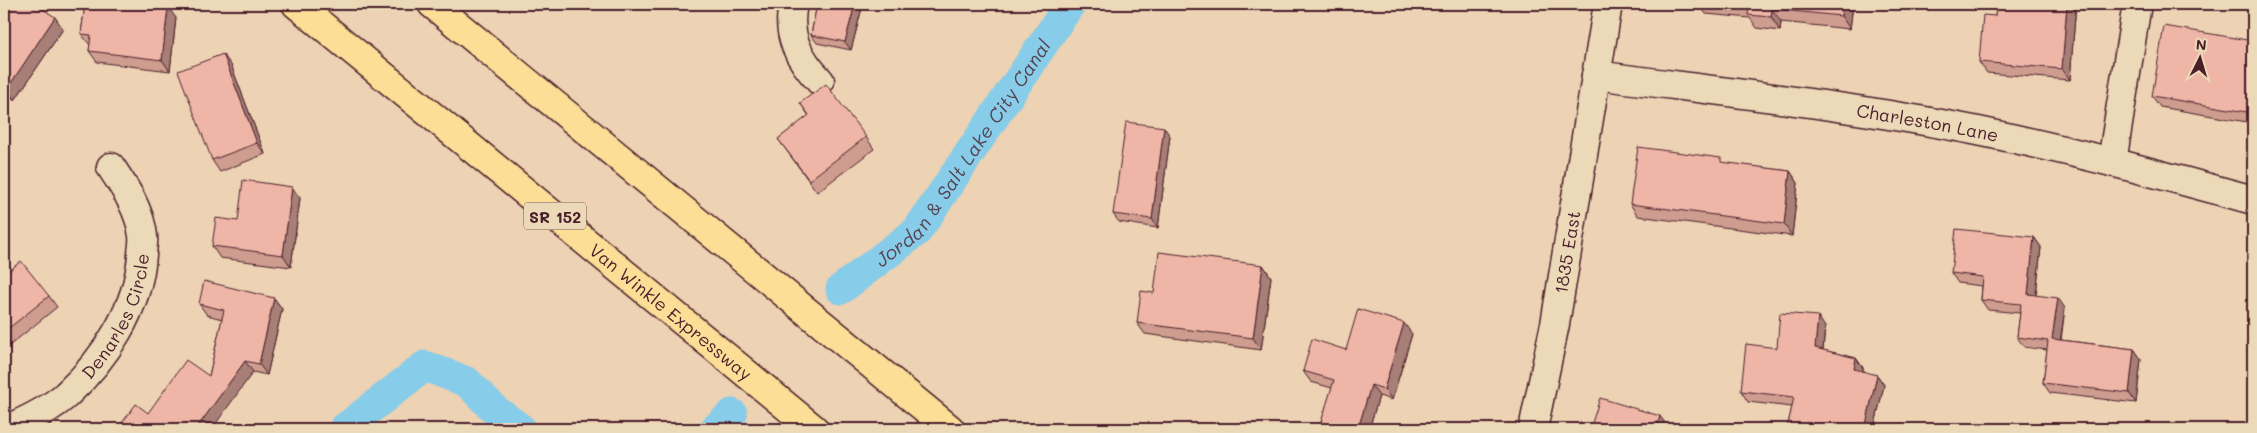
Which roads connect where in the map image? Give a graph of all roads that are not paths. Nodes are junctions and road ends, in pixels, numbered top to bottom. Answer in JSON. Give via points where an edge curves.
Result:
{"nodes":[{"id":1,"x":296,"y":4,"type":"edge"},
{"id":2,"x":432,"y":4,"type":"edge"},
{"id":3,"x":793,"y":4,"type":"edge"},
{"id":4,"x":1608,"y":4,"type":"edge"},
{"id":5,"x":2137,"y":4,"type":"edge"},
{"id":6,"x":1596,"y":75,"type":"junction"},
{"id":7,"x":820,"y":81,"type":"dead end"},
{"id":8,"x":2112,"y":162,"type":"junction"},
{"id":9,"x":111,"y":167,"type":"dead end"},
{"id":10,"x":2253,"y":200,"type":"edge"},
{"id":11,"x":7,"y":429,"type":"edge"},
{"id":12,"x":814,"y":429,"type":"edge"},
{"id":13,"x":950,"y":429,"type":"edge"},
{"id":14,"x":1533,"y":429,"type":"edge"}],
"edges":[{"from":1,"to":12,"type":"main road","name":"Van Winkle Expressway","number":"SR 152"},
{"from":2,"to":13,"type":"main road"},
{"from":3,"to":7,"type":"street","via":[[793,38],[802,62]]},
{"from":4,"to":6,"type":"street","name":"1835 East"},
{"from":5,"to":8,"type":"street"},
{"from":6,"to":8,"type":"street","name":"Charleston Lane","via":[[1840,107],[1976,131]]},
{"from":6,"to":14,"type":"street","name":"1835 East"},
{"from":8,"to":10,"type":"street","name":"Charleston Lane"},
{"from":9,"to":11,"type":"street","name":"Denarles Circle","via":[[132,199],[143,236],[140,280],[124,322],[100,357],[66,395],[38,415]]}]}
